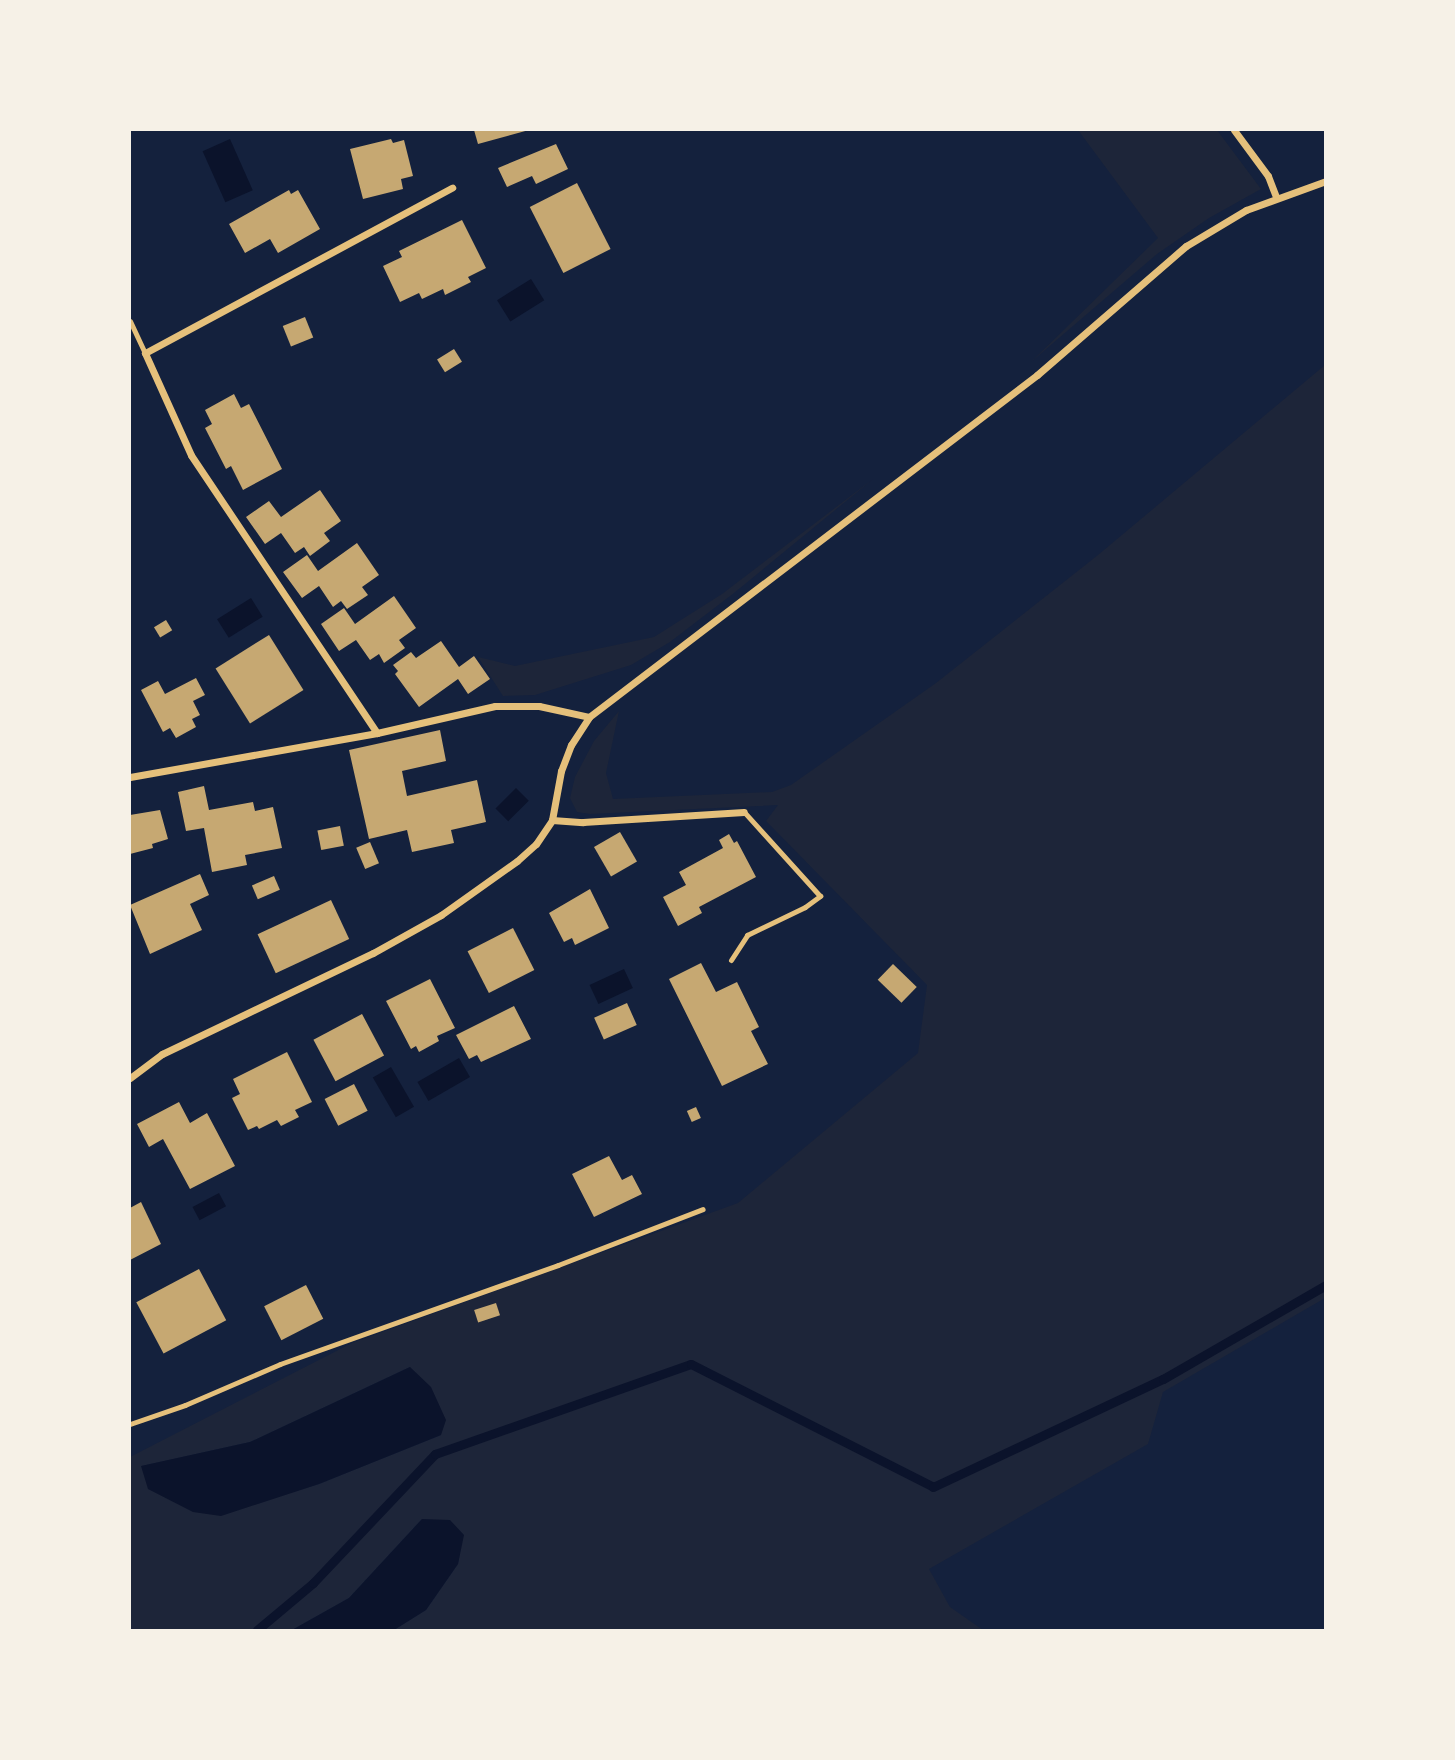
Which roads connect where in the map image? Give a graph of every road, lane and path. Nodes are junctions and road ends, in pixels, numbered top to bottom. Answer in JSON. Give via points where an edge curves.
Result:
{"nodes":[{"id":1,"x":1234,"y":130,"type":"edge"},
{"id":2,"x":1325,"y":181,"type":"edge"},
{"id":3,"x":452,"y":188,"type":"dead end"},
{"id":4,"x":1276,"y":197,"type":"junction"},
{"id":5,"x":130,"y":321,"type":"edge"},
{"id":6,"x":145,"y":353,"type":"junction"},
{"id":7,"x":589,"y":717,"type":"junction"},
{"id":8,"x":377,"y":733,"type":"junction"},
{"id":9,"x":130,"y":777,"type":"edge"},
{"id":10,"x":744,"y":812,"type":"joint"},
{"id":11,"x":552,"y":820,"type":"junction"},
{"id":12,"x":731,"y":960,"type":"dead end"},
{"id":13,"x":130,"y":1078,"type":"edge"},
{"id":14,"x":703,"y":1209,"type":"dead end"},
{"id":15,"x":130,"y":1424,"type":"edge"}],
"edges":[{"from":1,"to":4,"type":"street","via":[[1268,176]]},
{"from":2,"to":4,"type":"street"},
{"from":3,"to":6,"type":"street"},
{"from":4,"to":7,"type":"street","via":[[1219,224],[1186,246],[1037,375]]},
{"from":5,"to":6,"type":"lane"},
{"from":6,"to":8,"type":"street","via":[[191,455]]},
{"from":7,"to":8,"type":"street","via":[[539,706],[495,706]]},
{"from":7,"to":11,"type":"street","via":[[561,771]]},
{"from":8,"to":9,"type":"street"},
{"from":10,"to":11,"type":"street"},
{"from":10,"to":12,"type":"lane","via":[[820,896],[747,935]]},
{"from":11,"to":13,"type":"street","via":[[517,861],[442,915],[162,1054]]},
{"from":14,"to":15,"type":"lane"}]}
